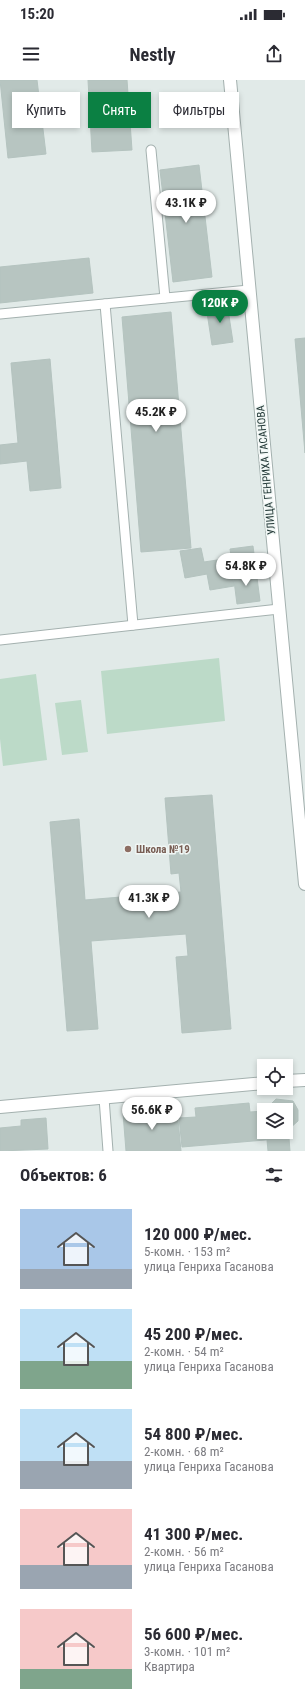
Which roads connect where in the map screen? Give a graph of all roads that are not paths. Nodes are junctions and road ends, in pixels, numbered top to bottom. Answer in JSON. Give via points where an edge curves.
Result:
{"nodes":[{"id":1,"x":230,"y":80,"type":"edge"},
{"id":2,"x":151,"y":150,"type":"dead end"},
{"id":3,"x":249,"y":290,"type":"junction"},
{"id":4,"x":165,"y":298,"type":"junction"},
{"id":5,"x":105,"y":304,"type":"junction"},
{"id":6,"x":0,"y":314,"type":"edge"},
{"id":7,"x":279,"y":609,"type":"junction"},
{"id":8,"x":133,"y":625,"type":"junction"},
{"id":9,"x":0,"y":640,"type":"edge"},
{"id":10,"x":305,"y":884,"type":"edge"},
{"id":11,"x":305,"y":1080,"type":"edge"},
{"id":12,"x":293,"y":1081,"type":"edge"},
{"id":13,"x":257,"y":1084,"type":"edge"},
{"id":14,"x":104,"y":1098,"type":"junction"},
{"id":15,"x":0,"y":1107,"type":"edge"},
{"id":16,"x":108,"y":1151,"type":"edge"}],
"edges":[{"from":1,"to":3,"type":"street","name":"УЛИЦА ГЕНРИХА ГАСАНОВА"},
{"from":2,"to":4,"type":"lane"},
{"from":3,"to":4,"type":"lane"},
{"from":3,"to":7,"type":"street","name":"УЛИЦА ГЕНРИХА ГАСАНОВА"},
{"from":4,"to":5,"type":"lane"},
{"from":5,"to":6,"type":"lane"},
{"from":5,"to":8,"type":"lane"},
{"from":7,"to":8,"type":"lane"},
{"from":7,"to":10,"type":"street","name":"УЛИЦА ГЕНРИХА ГАСАНОВА"},
{"from":8,"to":9,"type":"lane"},
{"from":11,"to":12,"type":"street"},
{"from":13,"to":14,"type":"street"},
{"from":14,"to":15,"type":"street"},
{"from":14,"to":16,"type":"lane"}]}
